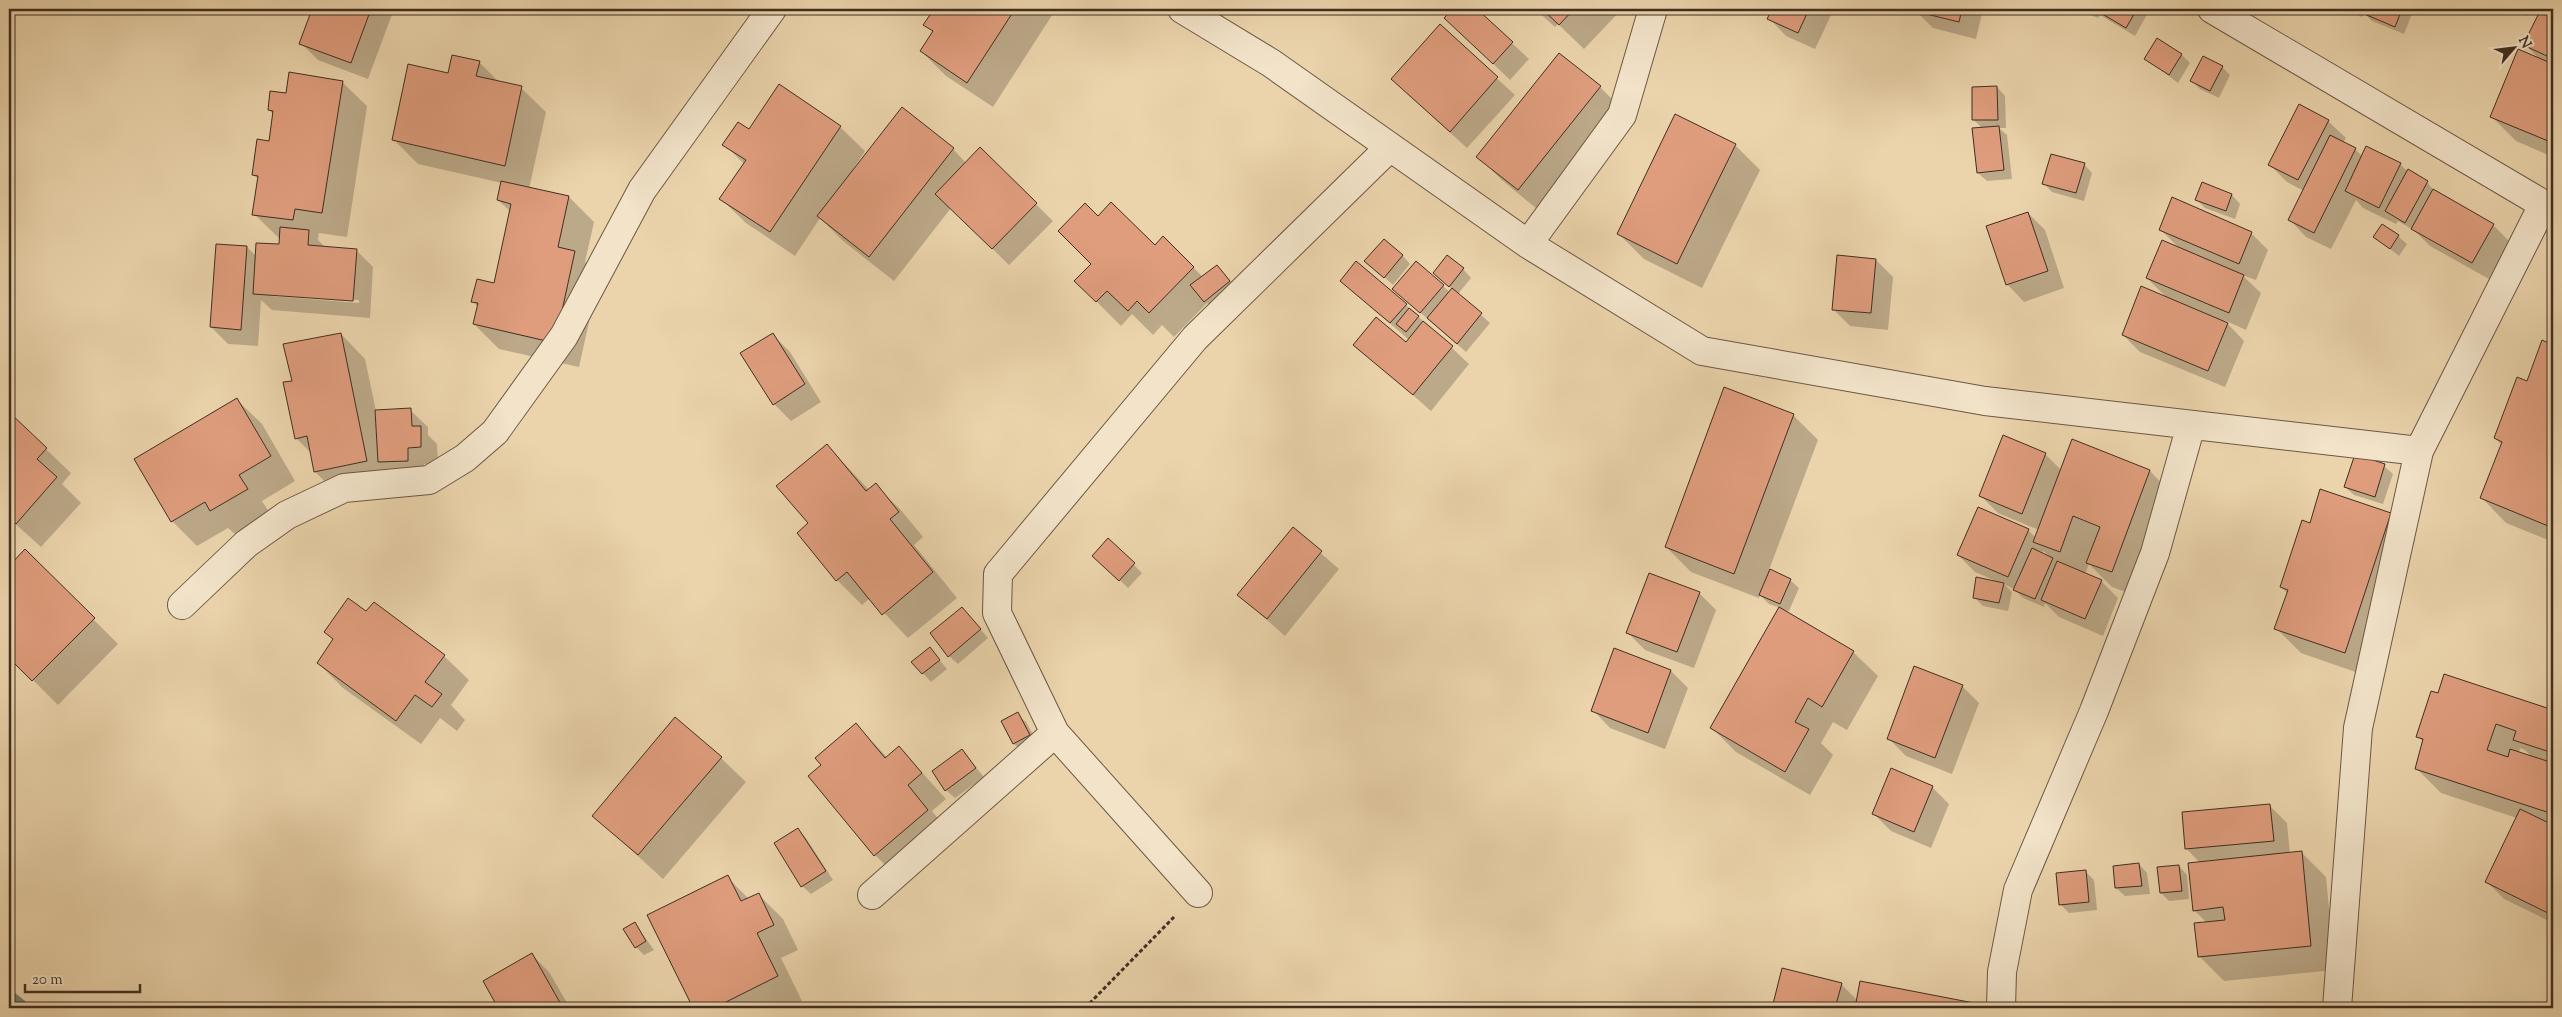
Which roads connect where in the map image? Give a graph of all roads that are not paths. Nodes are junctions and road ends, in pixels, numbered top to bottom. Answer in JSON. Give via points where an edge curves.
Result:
{"nodes":[{"id":1,"x":772,"y":9,"type":"edge"},
{"id":2,"x":1182,"y":9,"type":"edge"},
{"id":3,"x":1653,"y":9,"type":"edge"},
{"id":4,"x":2212,"y":9,"type":"edge"},
{"id":5,"x":1390,"y":147,"type":"junction"},
{"id":6,"x":2548,"y":207,"type":"edge"},
{"id":7,"x":1528,"y":244,"type":"junction"},
{"id":8,"x":2191,"y":425,"type":"junction"},
{"id":9,"x":2419,"y":451,"type":"junction"},
{"id":10,"x":182,"y":605,"type":"dead end"},
{"id":11,"x":1055,"y":733,"type":"junction"},
{"id":12,"x":1198,"y":893,"type":"road end"},
{"id":13,"x":872,"y":895,"type":"dead end"},
{"id":14,"x":2000,"y":1008,"type":"edge"},
{"id":15,"x":2337,"y":1008,"type":"edge"}],
"edges":[{"from":1,"to":10,"type":"street","via":[[642,190],[564,336],[495,432],[465,458],[429,480],[344,488],[287,515],[246,544]]},
{"from":2,"to":5,"type":"street","via":[[1270,63]]},
{"from":3,"to":7,"type":"street","via":[[1622,115]]},
{"from":4,"to":6,"type":"street"},
{"from":5,"to":7,"type":"street"},
{"from":5,"to":11,"type":"street","via":[[1195,338],[998,574],[997,613]]},
{"from":6,"to":9,"type":"street"},
{"from":7,"to":8,"type":"street","via":[[1702,351],[1985,401]]},
{"from":8,"to":9,"type":"street"},
{"from":8,"to":14,"type":"street","via":[[2155,553],[2094,711],[2018,890],[2002,972]]},
{"from":9,"to":15,"type":"street","via":[[2358,728]]},
{"from":11,"to":12,"type":"street"},
{"from":11,"to":13,"type":"street"}]}
